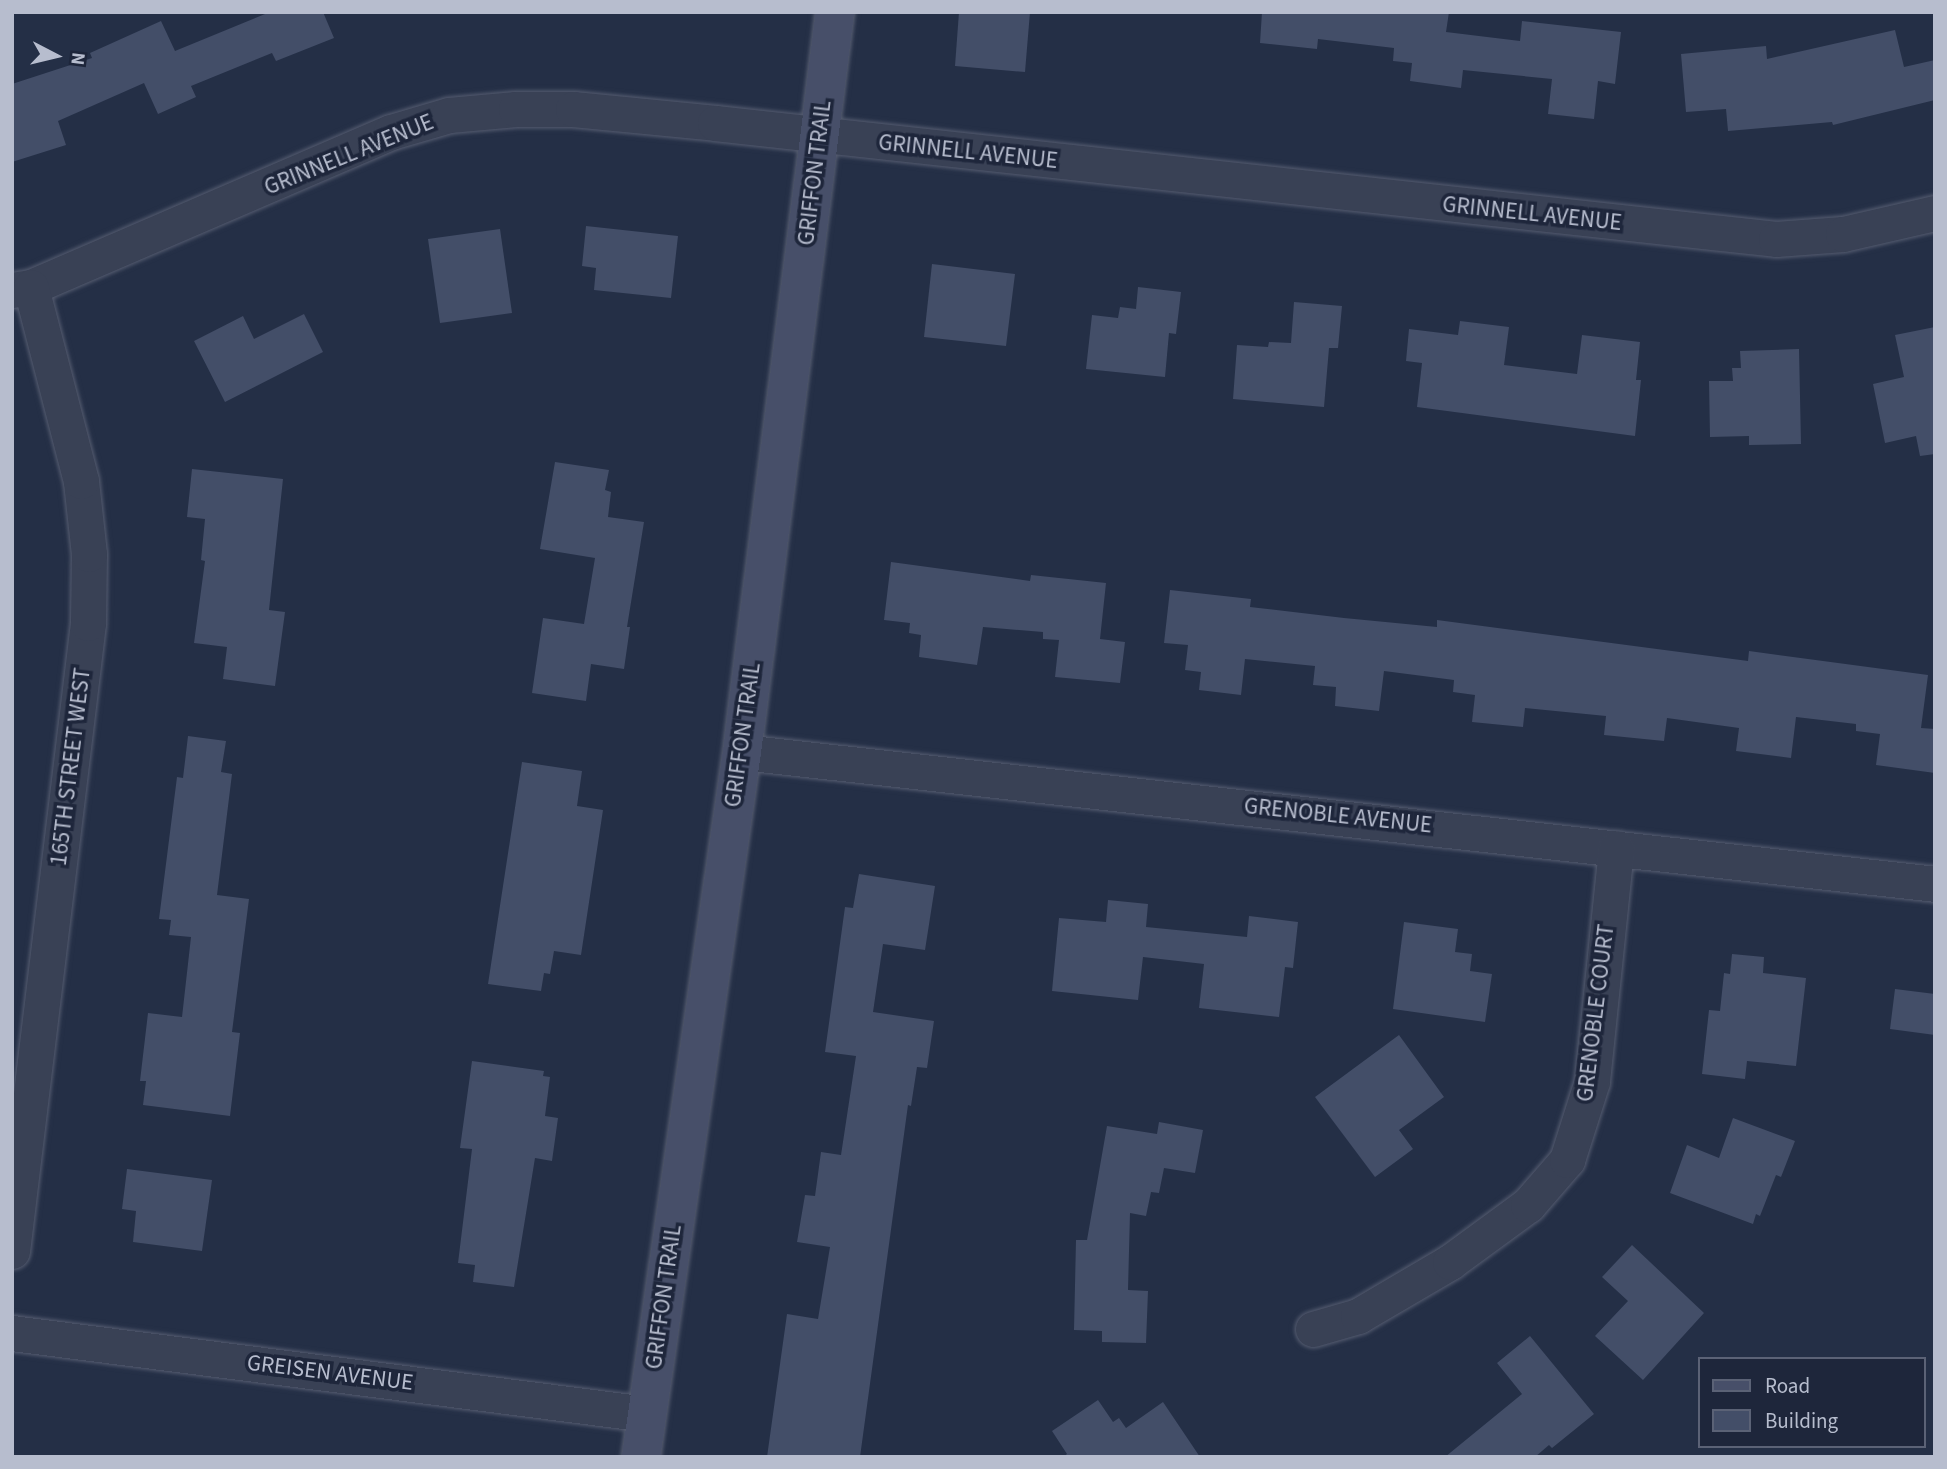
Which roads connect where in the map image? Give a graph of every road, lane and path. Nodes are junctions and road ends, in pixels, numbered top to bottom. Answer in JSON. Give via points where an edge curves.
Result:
{"nodes":[{"id":1,"x":835,"y":12,"type":"edge"},
{"id":2,"x":820,"y":135,"type":"junction"},
{"id":3,"x":1935,"y":213,"type":"edge"},
{"id":4,"x":22,"y":288,"type":"edge"},
{"id":5,"x":741,"y":752,"type":"junction"},
{"id":6,"x":1616,"y":848,"type":"junction"},
{"id":7,"x":1935,"y":884,"type":"edge"},
{"id":8,"x":12,"y":1251,"type":"edge"},
{"id":9,"x":1314,"y":1329,"type":"dead end"},
{"id":10,"x":12,"y":1333,"type":"edge"},
{"id":11,"x":647,"y":1414,"type":"junction"},
{"id":12,"x":641,"y":1457,"type":"edge"}],
"edges":[{"from":1,"to":2,"type":"street","name":"GRIFFON TRAIL"},
{"from":2,"to":3,"type":"street","name":"GRINNELL AVENUE","via":[[1776,239],[1843,234]]},
{"from":2,"to":4,"type":"street","name":"GRINNELL AVENUE","via":[[573,108],[449,115],[391,132]]},
{"from":2,"to":5,"type":"street","name":"GRIFFON TRAIL"},
{"from":4,"to":8,"type":"street","name":"165TH STREET WEST","via":[[81,481],[89,554],[88,623]]},
{"from":5,"to":6,"type":"street","name":"GRENOBLE AVENUE"},
{"from":5,"to":11,"type":"street","name":"GRIFFON TRAIL"},
{"from":6,"to":7,"type":"street","name":"GRENOBLE AVENUE"},
{"from":6,"to":9,"type":"street","name":"GRENOBLE COURT","via":[[1592,1081],[1567,1160],[1528,1205],[1450,1262],[1358,1316]]},
{"from":10,"to":11,"type":"street","name":"GREISEN AVENUE"},
{"from":11,"to":12,"type":"street","name":"GRIFFON TRAIL"}]}
